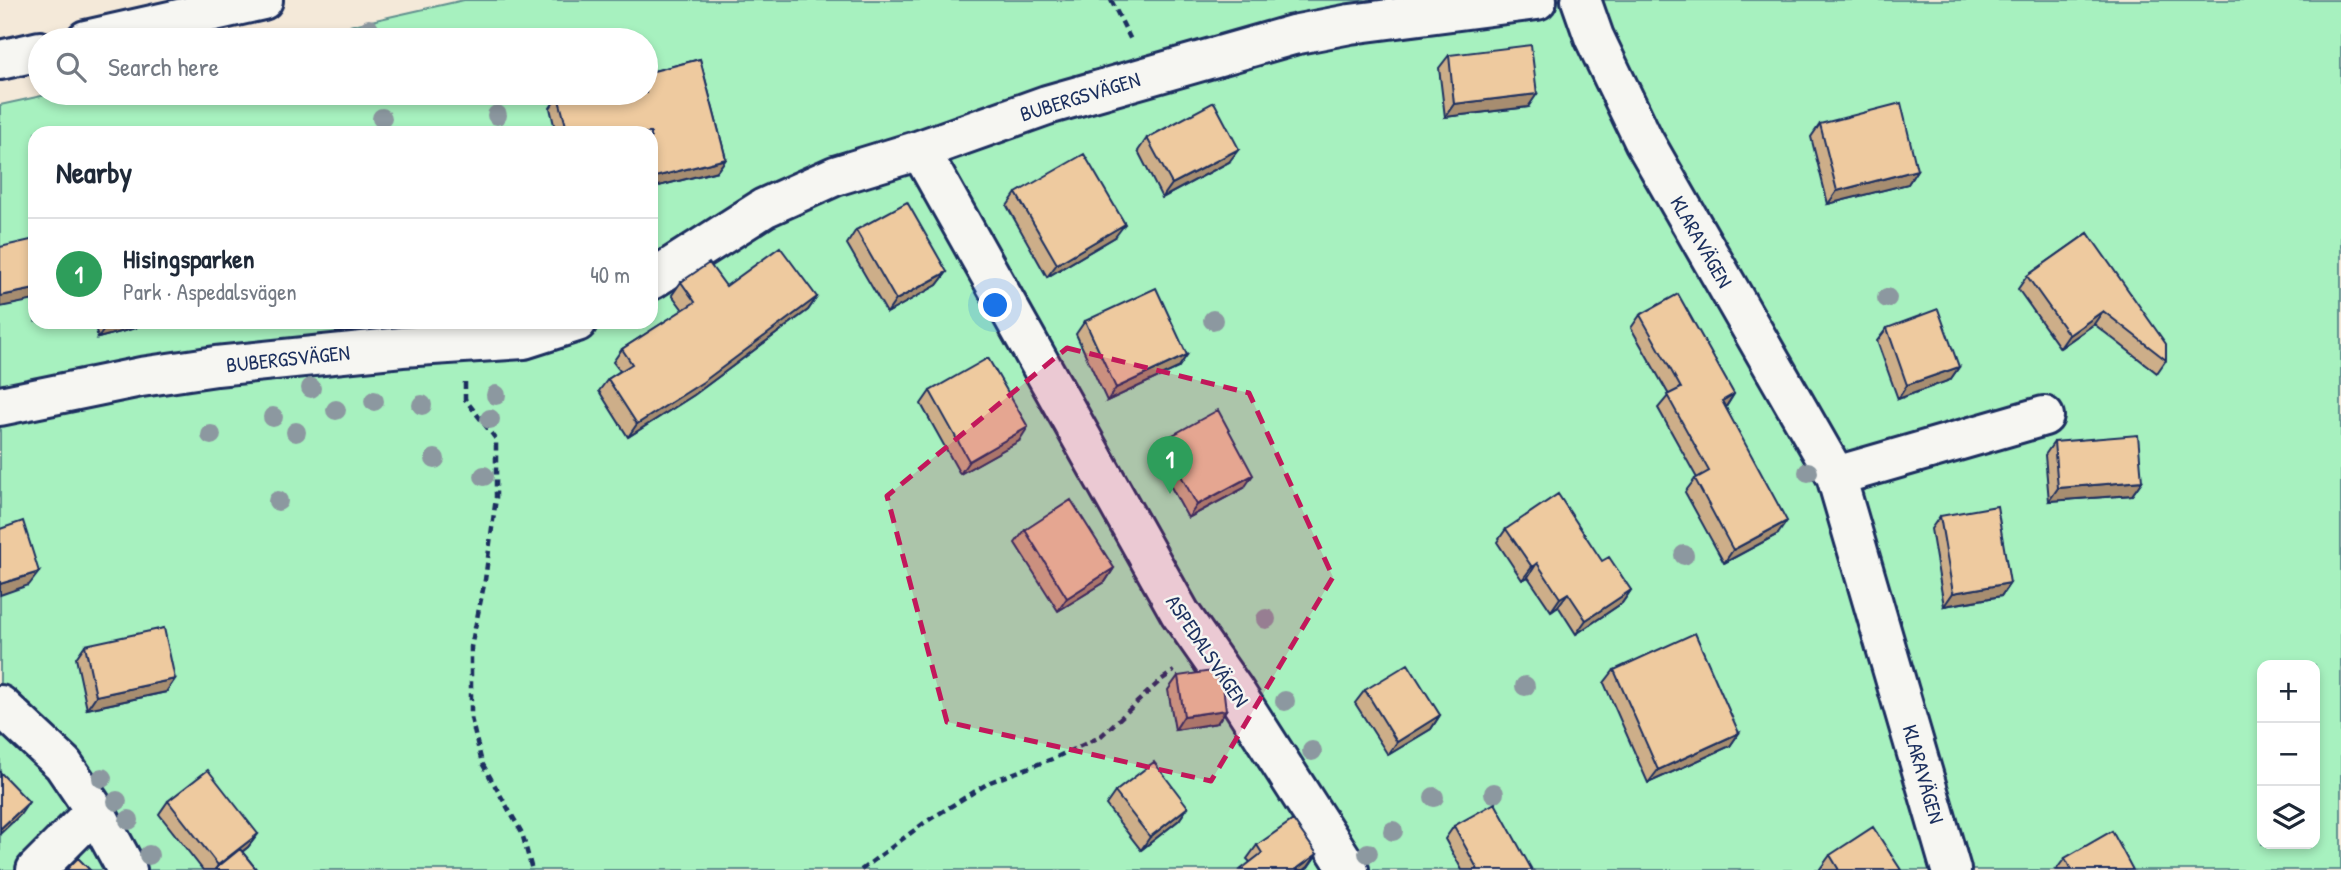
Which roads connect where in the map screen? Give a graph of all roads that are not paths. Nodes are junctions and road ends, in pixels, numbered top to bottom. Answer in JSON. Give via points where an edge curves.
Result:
{"nodes":[{"id":1,"x":263,"y":0,"type":"edge"},
{"id":2,"x":1537,"y":0,"type":"edge"},
{"id":3,"x":1581,"y":0,"type":"edge"},
{"id":4,"x":139,"y":28,"type":"edge"},
{"id":5,"x":28,"y":54,"type":"edge"},
{"id":6,"x":0,"y":60,"type":"edge"},
{"id":7,"x":920,"y":150,"type":"junction"},
{"id":8,"x":658,"y":276,"type":"edge"},
{"id":9,"x":555,"y":329,"type":"edge"},
{"id":10,"x":0,"y":406,"type":"edge"},
{"id":11,"x":2044,"y":415,"type":"dead end"},
{"id":12,"x":1836,"y":476,"type":"junction"},
{"id":13,"x":0,"y":705,"type":"edge"},
{"id":14,"x":95,"y":811,"type":"junction"},
{"id":15,"x":36,"y":870,"type":"edge"},
{"id":16,"x":127,"y":870,"type":"edge"},
{"id":17,"x":1349,"y":870,"type":"edge"},
{"id":18,"x":1951,"y":870,"type":"edge"}],
"edges":[{"from":1,"to":4,"type":"street"},
{"from":2,"to":7,"type":"street","name":"BUBERGSVÄGEN","via":[[1293,35],[1047,105]]},
{"from":3,"to":12,"type":"street","name":"KLARAVÄGEN","via":[[1644,141]]},
{"from":5,"to":6,"type":"street"},
{"from":7,"to":8,"type":"street","name":"BUBERGSVÄGEN","via":[[835,176],[764,208]]},
{"from":7,"to":17,"type":"street","name":"ASPEDALSVÄGEN","via":[[1168,593]]},
{"from":9,"to":10,"type":"street","name":"BUBERGSVÄGEN","via":[[524,339],[216,366]]},
{"from":11,"to":12,"type":"street"},
{"from":12,"to":18,"type":"street","name":"KLARAVÄGEN"},
{"from":13,"to":14,"type":"street","via":[[63,764]]},
{"from":14,"to":15,"type":"street"},
{"from":14,"to":16,"type":"street"}]}
